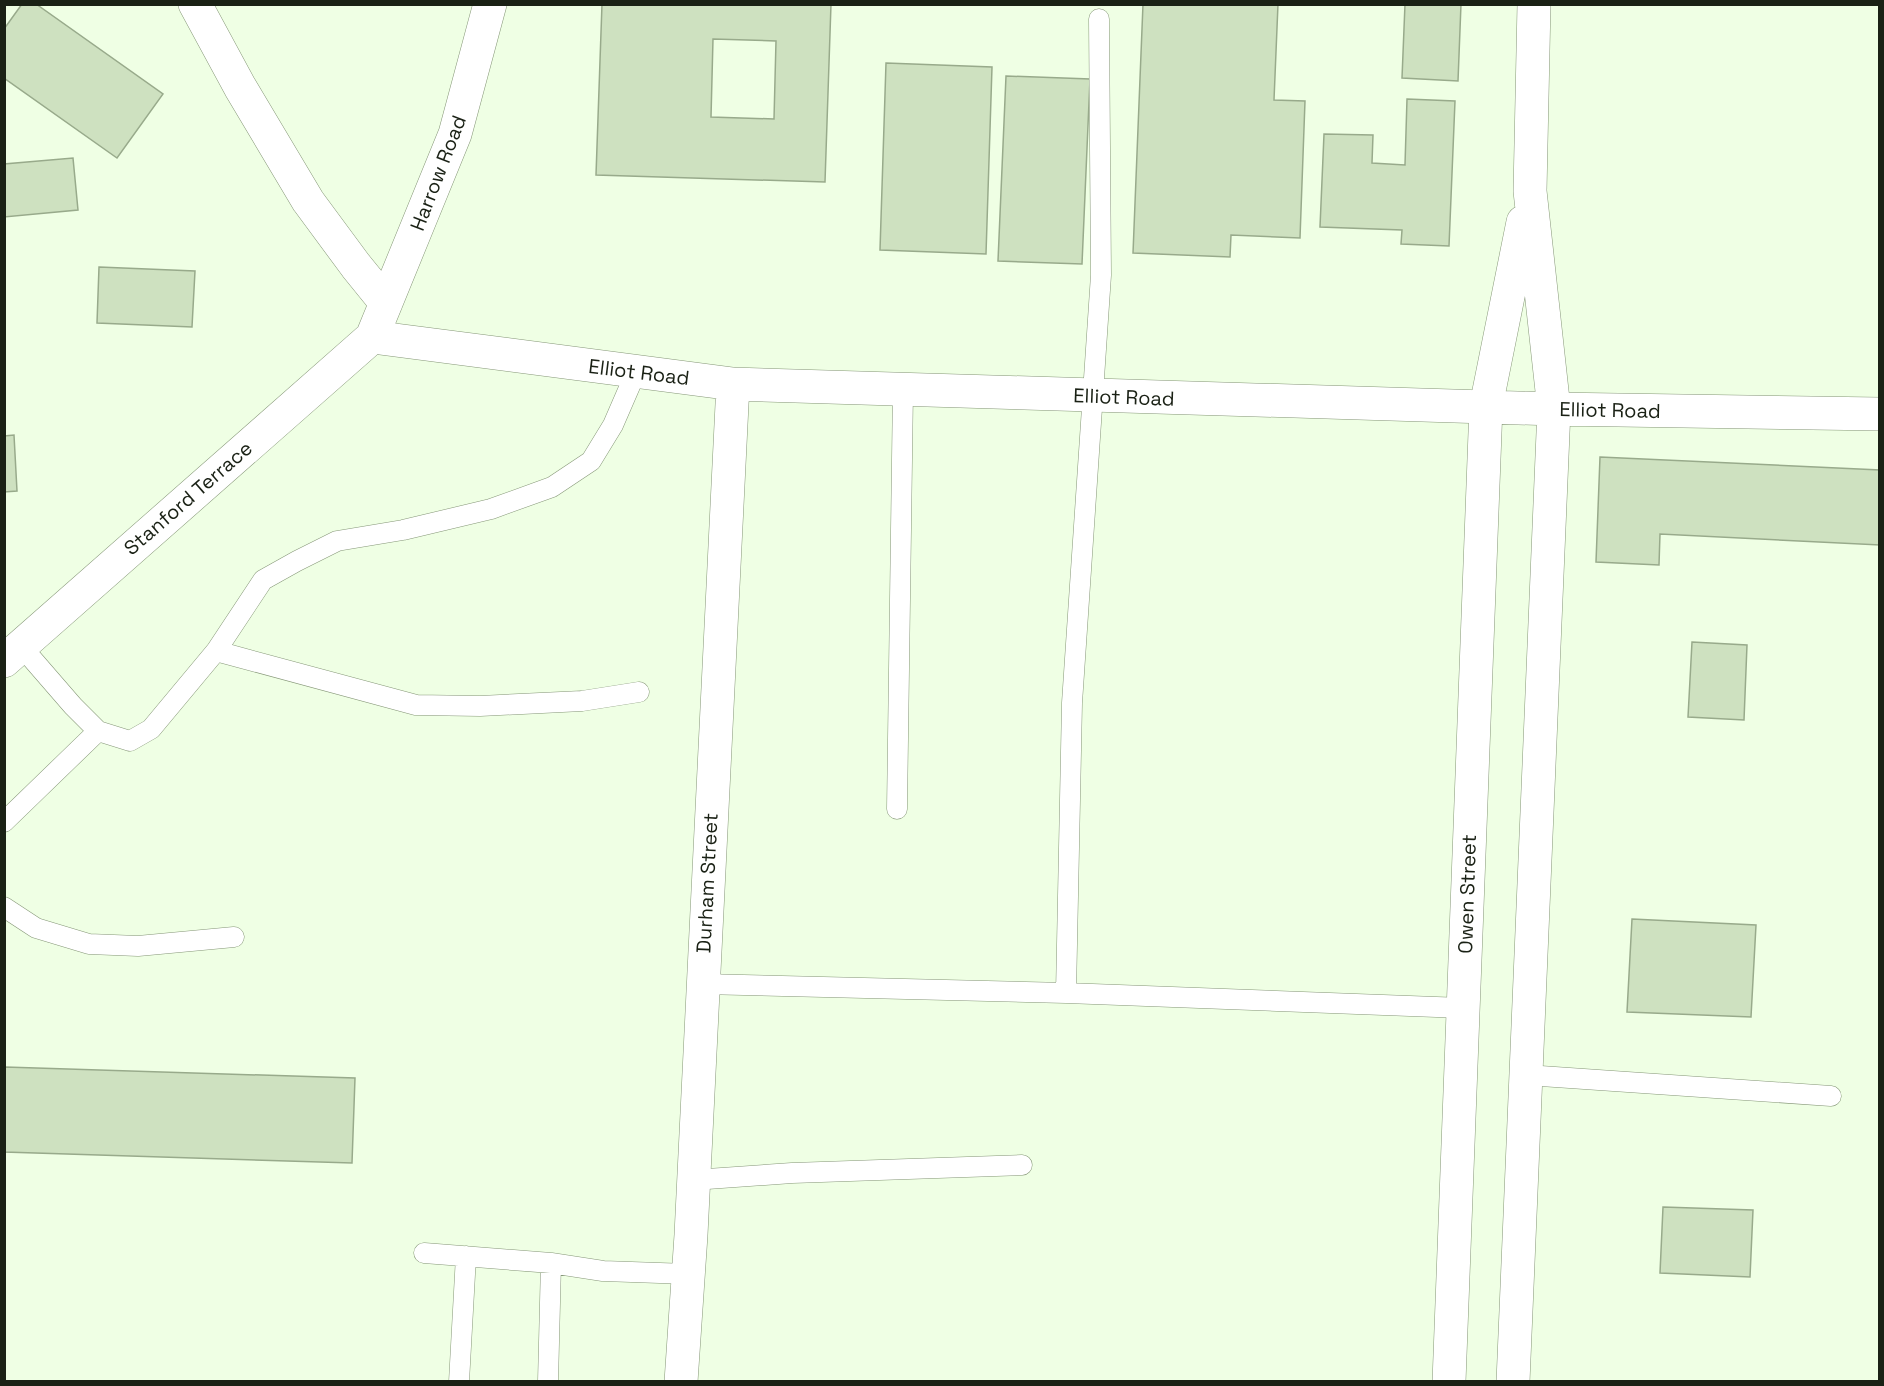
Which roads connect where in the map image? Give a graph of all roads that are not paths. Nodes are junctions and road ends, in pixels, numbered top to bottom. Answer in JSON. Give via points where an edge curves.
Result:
{"nodes":[{"id":1,"x":195,"y":4,"type":"edge"},
{"id":2,"x":490,"y":4,"type":"edge"},
{"id":3,"x":1534,"y":4,"type":"edge"},
{"id":4,"x":1099,"y":19,"type":"dead end"},
{"id":5,"x":1530,"y":191,"type":"junction"},
{"id":6,"x":386,"y":303,"type":"junction"},
{"id":7,"x":372,"y":337,"type":"junction"},
{"id":8,"x":636,"y":372,"type":"junction"},
{"id":9,"x":733,"y":384,"type":"junction"},
{"id":10,"x":903,"y":390,"type":"junction"},
{"id":11,"x":1093,"y":396,"type":"junction"},
{"id":12,"x":1486,"y":406,"type":"junction"},
{"id":13,"x":1554,"y":409,"type":"junction"},
{"id":14,"x":1880,"y":414,"type":"edge"},
{"id":15,"x":216,"y":651,"type":"junction"},
{"id":16,"x":13,"y":654,"type":"edge"},
{"id":17,"x":639,"y":692,"type":"dead end"},
{"id":18,"x":98,"y":731,"type":"junction"},
{"id":19,"x":897,"y":809,"type":"dead end"},
{"id":20,"x":4,"y":822,"type":"edge"},
{"id":21,"x":4,"y":907,"type":"edge"},
{"id":22,"x":234,"y":937,"type":"dead end"},
{"id":23,"x":702,"y":984,"type":"junction"},
{"id":24,"x":1066,"y":993,"type":"junction"},
{"id":25,"x":1463,"y":1008,"type":"junction"},
{"id":26,"x":1526,"y":1075,"type":"junction"},
{"id":27,"x":1831,"y":1096,"type":"dead end"},
{"id":28,"x":1022,"y":1165,"type":"dead end"},
{"id":29,"x":693,"y":1180,"type":"junction"},
{"id":30,"x":423,"y":1252,"type":"dead end"},
{"id":31,"x":466,"y":1256,"type":"junction"},
{"id":32,"x":551,"y":1263,"type":"junction"},
{"id":33,"x":688,"y":1274,"type":"junction"},
{"id":34,"x":459,"y":1382,"type":"edge"},
{"id":35,"x":548,"y":1382,"type":"edge"},
{"id":36,"x":681,"y":1382,"type":"edge"},
{"id":37,"x":1449,"y":1382,"type":"edge"},
{"id":38,"x":1513,"y":1382,"type":"edge"}],
"edges":[{"from":1,"to":6,"type":"street","via":[[308,201]]},
{"from":2,"to":6,"type":"street","name":"Harrow Road","via":[[455,134]]},
{"from":3,"to":5,"type":"street"},
{"from":4,"to":11,"type":"lane","via":[[1101,276]]},
{"from":5,"to":12,"type":"street","name":"Owen Street"},
{"from":5,"to":13,"type":"street"},
{"from":6,"to":7,"type":"street","name":"Harrow Road"},
{"from":7,"to":8,"type":"street","name":"Elliot Road"},
{"from":7,"to":16,"type":"street","name":"Stanford Terrace"},
{"from":8,"to":9,"type":"street","name":"Elliot Road"},
{"from":8,"to":15,"type":"lane","via":[[613,425],[591,461],[552,487],[491,509],[337,541],[263,580]]},
{"from":9,"to":10,"type":"street","name":"Elliot Road"},
{"from":9,"to":23,"type":"street","name":"Durham Street"},
{"from":10,"to":11,"type":"street","name":"Elliot Road"},
{"from":10,"to":19,"type":"lane"},
{"from":11,"to":12,"type":"street","name":"Elliot Road"},
{"from":11,"to":24,"type":"lane","via":[[1072,703]]},
{"from":12,"to":13,"type":"street","name":"Elliot Road"},
{"from":12,"to":25,"type":"street","name":"Owen Street"},
{"from":13,"to":14,"type":"street","name":"Elliot Road"},
{"from":13,"to":26,"type":"street"},
{"from":15,"to":17,"type":"lane","via":[[416,705],[480,706]]},
{"from":15,"to":18,"type":"lane","via":[[152,729],[130,741]]},
{"from":16,"to":18,"type":"lane"},
{"from":18,"to":20,"type":"lane"},
{"from":21,"to":22,"type":"lane","via":[[36,928],[89,944],[138,946]]},
{"from":23,"to":24,"type":"lane"},
{"from":23,"to":29,"type":"street","name":"Durham Street"},
{"from":24,"to":25,"type":"lane"},
{"from":25,"to":37,"type":"street","name":"Owen Street"},
{"from":26,"to":27,"type":"lane"},
{"from":26,"to":38,"type":"street"},
{"from":28,"to":29,"type":"lane"},
{"from":29,"to":33,"type":"street","name":"Durham Street"},
{"from":30,"to":31,"type":"lane"},
{"from":31,"to":32,"type":"lane"},
{"from":31,"to":34,"type":"lane"},
{"from":32,"to":33,"type":"lane"},
{"from":32,"to":35,"type":"lane"},
{"from":33,"to":36,"type":"street","name":"Durham Street"}]}
